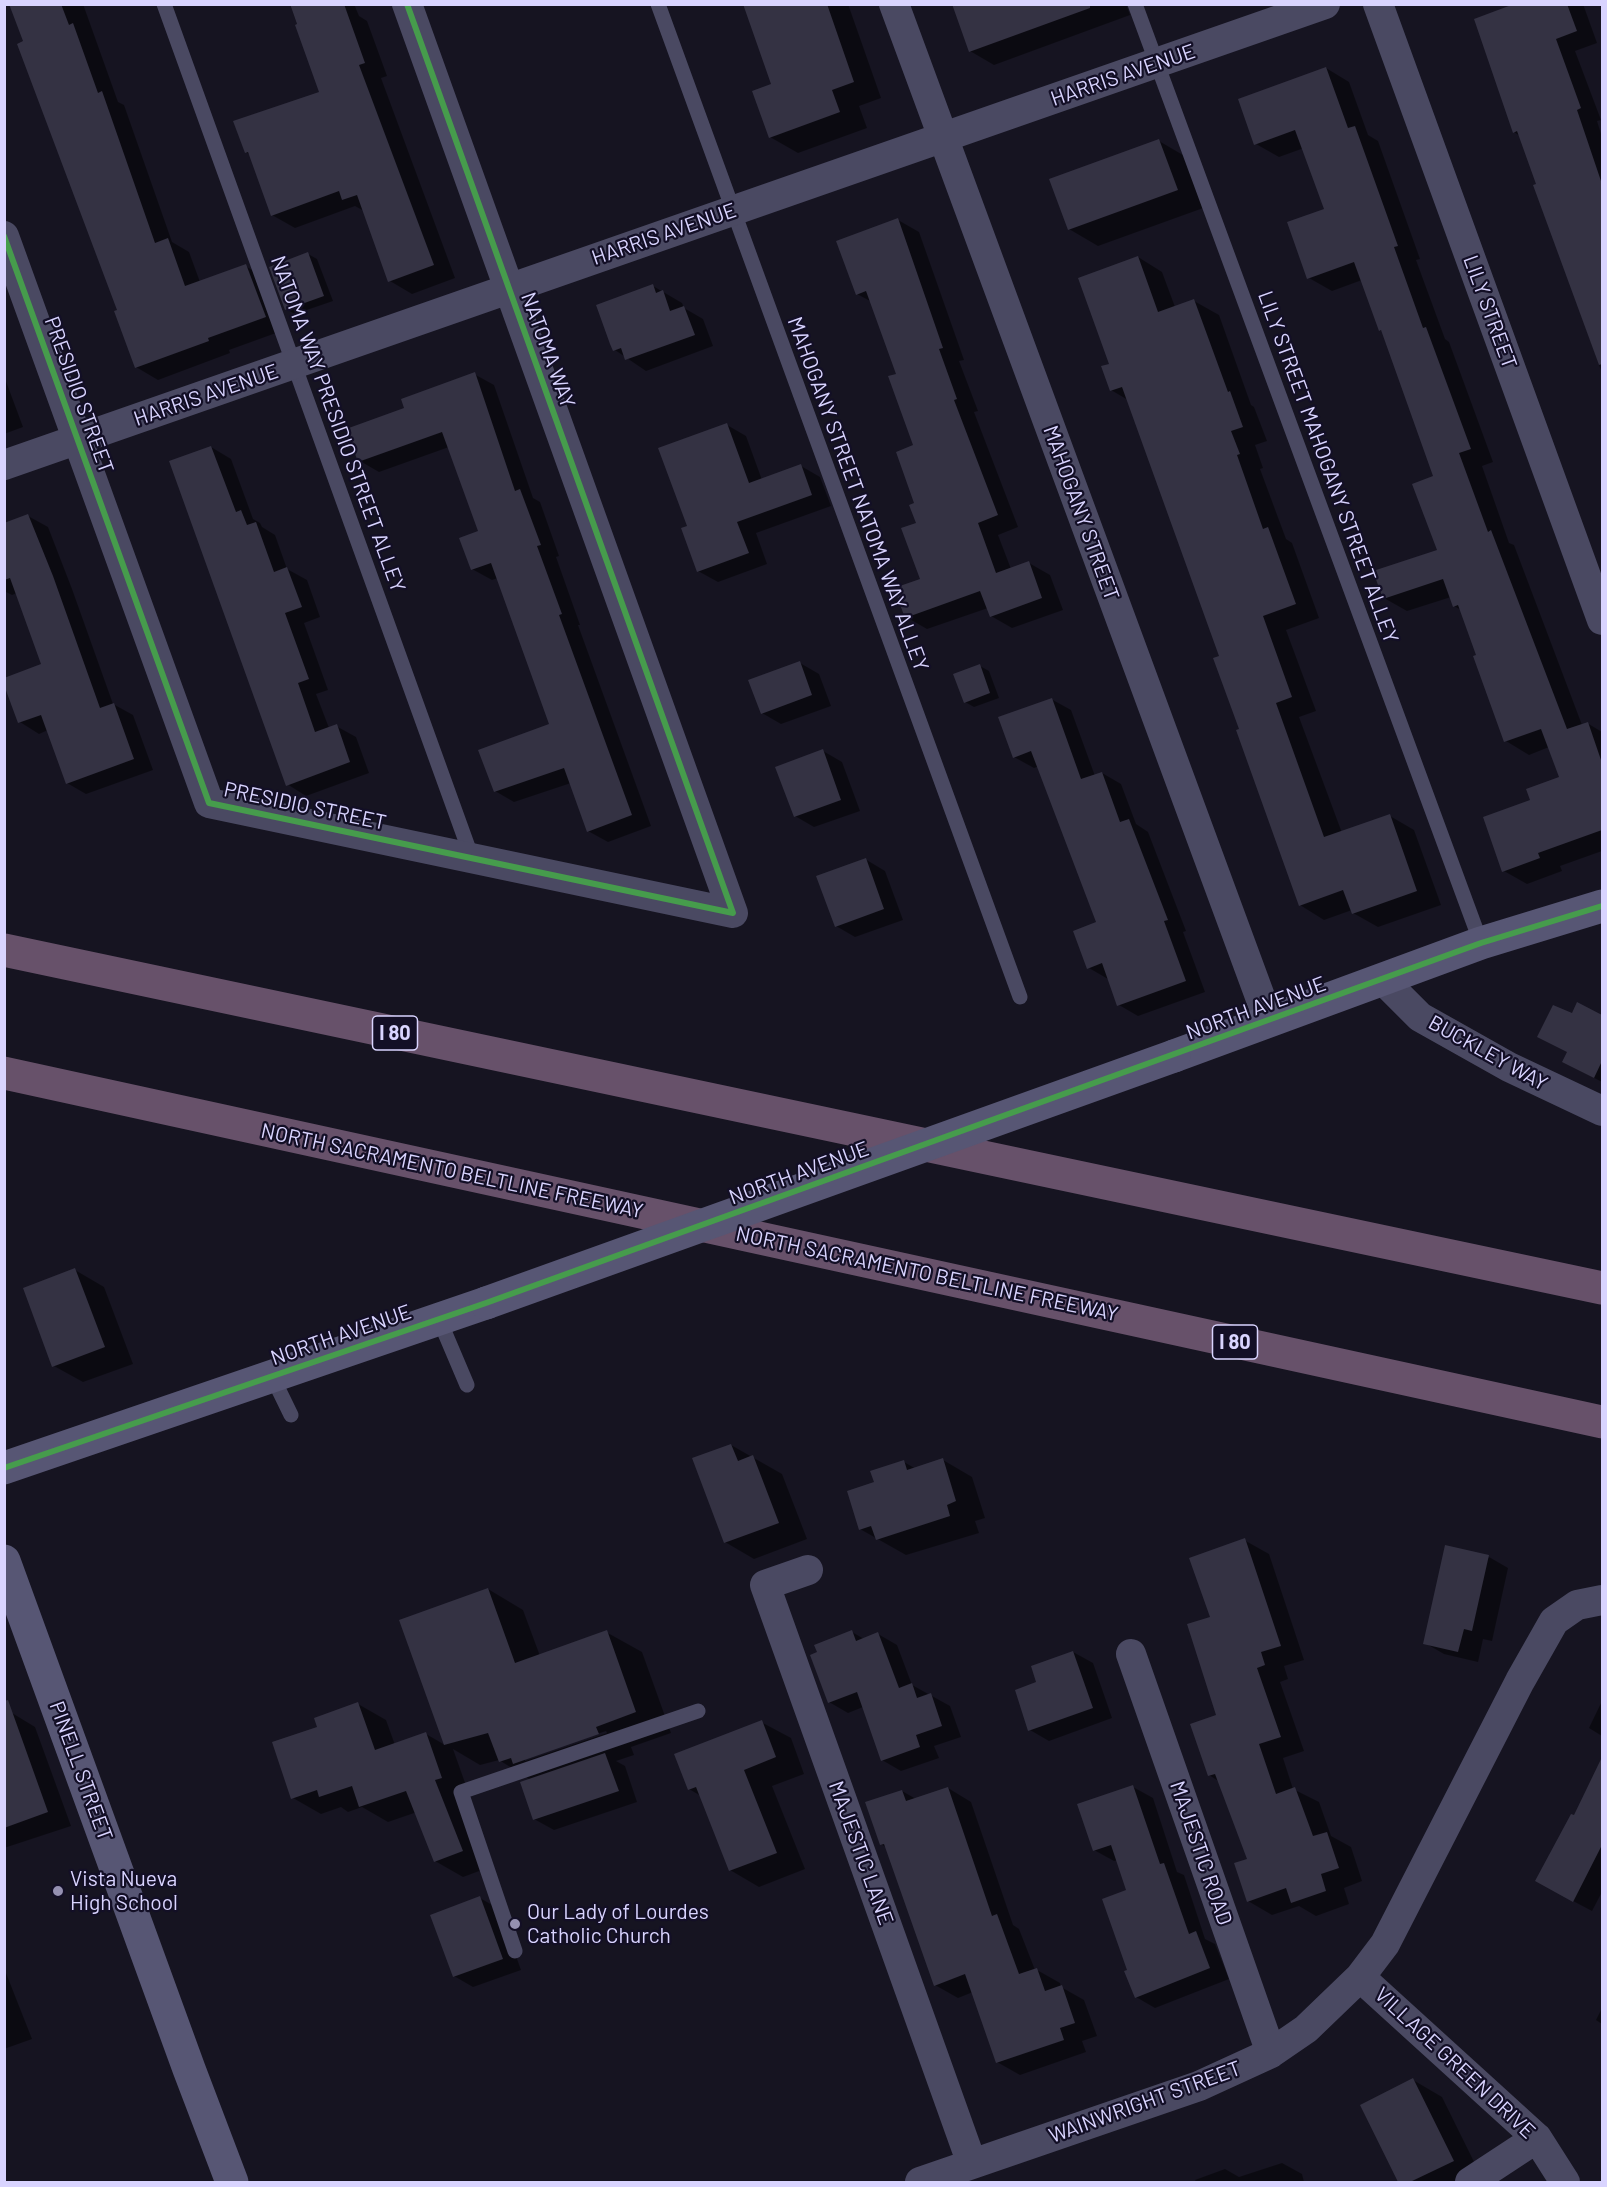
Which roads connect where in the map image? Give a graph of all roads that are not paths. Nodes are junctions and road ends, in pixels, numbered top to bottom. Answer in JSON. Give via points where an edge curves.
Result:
{"nodes":[{"id":1,"x":165,"y":4,"type":"edge"},
{"id":2,"x":407,"y":4,"type":"edge"},
{"id":3,"x":658,"y":4,"type":"edge"},
{"id":4,"x":894,"y":4,"type":"edge"},
{"id":5,"x":1135,"y":4,"type":"edge"},
{"id":6,"x":1324,"y":4,"type":"edge"},
{"id":7,"x":1378,"y":4,"type":"edge"},
{"id":8,"x":1156,"y":63,"type":"junction"},
{"id":9,"x":942,"y":138,"type":"junction"},
{"id":10,"x":733,"y":211,"type":"junction"},
{"id":11,"x":4,"y":236,"type":"edge"},
{"id":12,"x":509,"y":289,"type":"junction"},
{"id":13,"x":294,"y":364,"type":"junction"},
{"id":14,"x":78,"y":439,"type":"junction"},
{"id":15,"x":4,"y":465,"type":"edge"},
{"id":16,"x":1602,"y":620,"type":"edge"},
{"id":17,"x":659,"y":707,"type":"joint"},
{"id":18,"x":472,"y":858,"type":"junction"},
{"id":19,"x":1602,"y":906,"type":"edge"},
{"id":20,"x":1481,"y":943,"type":"junction"},
{"id":21,"x":4,"y":950,"type":"edge"},
{"id":22,"x":1383,"y":980,"type":"junction"},
{"id":23,"x":1020,"y":998,"type":"dead end"},
{"id":24,"x":1269,"y":1021,"type":"junction"},
{"id":25,"x":4,"y":1073,"type":"edge"},
{"id":26,"x":1602,"y":1111,"type":"edge"},
{"id":27,"x":1602,"y":1288,"type":"edge"},
{"id":28,"x":439,"y":1319,"type":"junction"},
{"id":29,"x":272,"y":1376,"type":"junction"},
{"id":30,"x":467,"y":1385,"type":"dead end"},
{"id":31,"x":291,"y":1415,"type":"dead end"},
{"id":32,"x":1602,"y":1422,"type":"edge"},
{"id":33,"x":4,"y":1468,"type":"edge"},
{"id":34,"x":4,"y":1561,"type":"edge"},
{"id":35,"x":808,"y":1570,"type":"dead end"},
{"id":36,"x":1602,"y":1600,"type":"edge"},
{"id":37,"x":1131,"y":1654,"type":"dead end"},
{"id":38,"x":698,"y":1711,"type":"dead end"},
{"id":39,"x":515,"y":1951,"type":"dead end"},
{"id":40,"x":1360,"y":1977,"type":"junction"},
{"id":41,"x":1271,"y":2053,"type":"junction"},
{"id":42,"x":1537,"y":2138,"type":"junction"},
{"id":43,"x":972,"y":2164,"type":"junction"},
{"id":44,"x":232,"y":2182,"type":"edge"},
{"id":45,"x":920,"y":2182,"type":"edge"},
{"id":46,"x":1470,"y":2182,"type":"edge"},
{"id":47,"x":1566,"y":2182,"type":"edge"}],
"edges":[{"from":1,"to":13,"type":"lane","name":"NATOMA WAY PRESIDIO STREET ALLEY"},
{"from":2,"to":12,"type":"street","name":"NATOMA WAY"},
{"from":3,"to":10,"type":"lane","name":"MAHOGANY STREET NATOMA WAY ALLEY"},
{"from":4,"to":9,"type":"street","name":"MAHOGANY STREET"},
{"from":5,"to":8,"type":"lane","name":"LILY STREET MAHOGANY STREET ALLEY"},
{"from":6,"to":8,"type":"street","name":"HARRIS AVENUE"},
{"from":7,"to":16,"type":"street","name":"LILY STREET"},
{"from":8,"to":9,"type":"street","name":"HARRIS AVENUE"},
{"from":8,"to":20,"type":"lane","name":"LILY STREET MAHOGANY STREET ALLEY"},
{"from":9,"to":10,"type":"street","name":"HARRIS AVENUE"},
{"from":9,"to":24,"type":"street","name":"MAHOGANY STREET"},
{"from":10,"to":12,"type":"street","name":"HARRIS AVENUE"},
{"from":10,"to":23,"type":"lane","name":"MAHOGANY STREET NATOMA WAY ALLEY"},
{"from":11,"to":14,"type":"street","name":"PRESIDIO STREET"},
{"from":12,"to":13,"type":"street","name":"HARRIS AVENUE"},
{"from":12,"to":17,"type":"street","name":"NATOMA WAY"},
{"from":13,"to":14,"type":"street","name":"HARRIS AVENUE"},
{"from":13,"to":18,"type":"lane","name":"NATOMA WAY PRESIDIO STREET ALLEY"},
{"from":14,"to":15,"type":"street","name":"HARRIS AVENUE"},
{"from":14,"to":18,"type":"street","name":"PRESIDIO STREET","via":[[209,803]]},
{"from":17,"to":18,"type":"street","name":"PRESIDIO STREET","via":[[733,913]]},
{"from":19,"to":20,"type":"street","name":"NORTH AVENUE"},
{"from":20,"to":22,"type":"street","name":"NORTH AVENUE"},
{"from":21,"to":27,"type":"highway","number":"I 80"},
{"from":22,"to":24,"type":"street","name":"NORTH AVENUE"},
{"from":22,"to":26,"type":"street","name":"BUCKLEY WAY","via":[[1420,1017],[1509,1067]]},
{"from":24,"to":28,"type":"street","name":"NORTH AVENUE","bridge":true},
{"from":25,"to":32,"type":"highway","name":"NORTH SACRAMENTO BELTLINE FREEWAY","number":"I 80"},
{"from":28,"to":29,"type":"street","name":"NORTH AVENUE"},
{"from":28,"to":30,"type":"lane"},
{"from":29,"to":31,"type":"lane"},
{"from":29,"to":33,"type":"street","name":"NORTH AVENUE"},
{"from":34,"to":44,"type":"street","name":"PINELL STREET"},
{"from":35,"to":43,"type":"street","name":"MAJESTIC LANE","via":[[765,1585]]},
{"from":36,"to":40,"type":"street","name":"WAINWRIGHT STREET","via":[[1577,1605],[1554,1621],[1385,1944]]},
{"from":37,"to":41,"type":"street","name":"MAJESTIC ROAD"},
{"from":38,"to":39,"type":"lane","via":[[461,1792]]},
{"from":40,"to":41,"type":"street","name":"WAINWRIGHT STREET","via":[[1306,2029]]},
{"from":40,"to":42,"type":"street","name":"VILLAGE GREEN DRIVE"},
{"from":41,"to":43,"type":"street","name":"WAINWRIGHT STREET","via":[[1199,2086]]},
{"from":42,"to":46,"type":"street"},
{"from":42,"to":47,"type":"street","name":"VILLAGE GREEN DRIVE"},
{"from":43,"to":45,"type":"street","name":"WAINWRIGHT STREET"}]}
